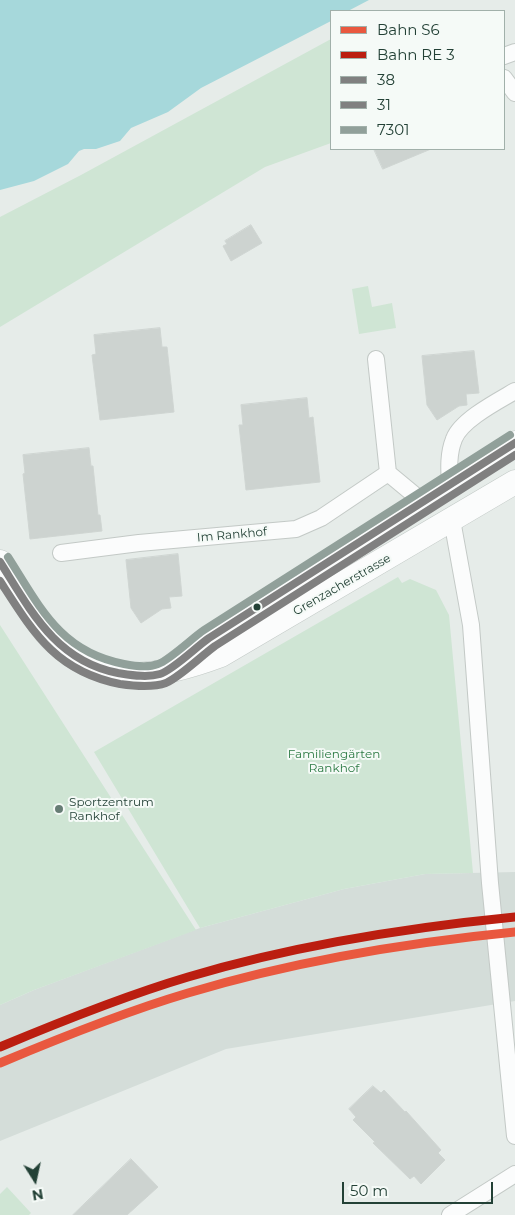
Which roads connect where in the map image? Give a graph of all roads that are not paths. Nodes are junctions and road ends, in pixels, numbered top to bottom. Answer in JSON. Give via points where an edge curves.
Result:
{"nodes":[{"id":1,"x":505,"y":79,"type":"edge"},
{"id":2,"x":515,"y":93,"type":"edge"},
{"id":3,"x":376,"y":359,"type":"dead end"},
{"id":4,"x":515,"y":390,"type":"edge"},
{"id":5,"x":515,"y":443,"type":"edge"},
{"id":6,"x":388,"y":473,"type":"junction"},
{"id":7,"x":515,"y":482,"type":"edge"},
{"id":8,"x":450,"y":485,"type":"junction"},
{"id":9,"x":423,"y":502,"type":"junction"},
{"id":10,"x":452,"y":520,"type":"junction"},
{"id":11,"x":62,"y":553,"type":"dead end"},
{"id":12,"x":0,"y":562,"type":"edge"},
{"id":13,"x":162,"y":674,"type":"junction"},
{"id":14,"x":515,"y":1136,"type":"edge"},
{"id":15,"x":515,"y":1174,"type":"edge"},
{"id":16,"x":450,"y":1215,"type":"edge"}],
"edges":[{"from":1,"to":2,"type":"street"},
{"from":3,"to":6,"type":"street"},
{"from":4,"to":8,"type":"street","via":[[473,418],[454,437],[449,462]]},
{"from":5,"to":8,"type":"main road","name":"Grenzacherstrasse"},
{"from":6,"to":9,"type":"street"},
{"from":6,"to":11,"type":"street","name":"Im Rankhof","via":[[321,518],[296,529]]},
{"from":7,"to":10,"type":"main road","name":"Grenzacherstrasse"},
{"from":8,"to":9,"type":"main road","name":"Grenzacherstrasse"},
{"from":8,"to":10,"type":"main road"},
{"from":9,"to":10,"type":"main road"},
{"from":9,"to":13,"type":"main road","name":"Grenzacherstrasse","via":[[209,638]]},
{"from":10,"to":13,"type":"main road","name":"Grenzacherstrasse","via":[[221,655]]},
{"from":10,"to":14,"type":"street","via":[[471,625],[490,883]]},
{"from":12,"to":13,"type":"main road","name":"Grenzacherstrasse","via":[[53,640],[71,655],[94,668],[117,674]]},
{"from":15,"to":16,"type":"street"}]}
